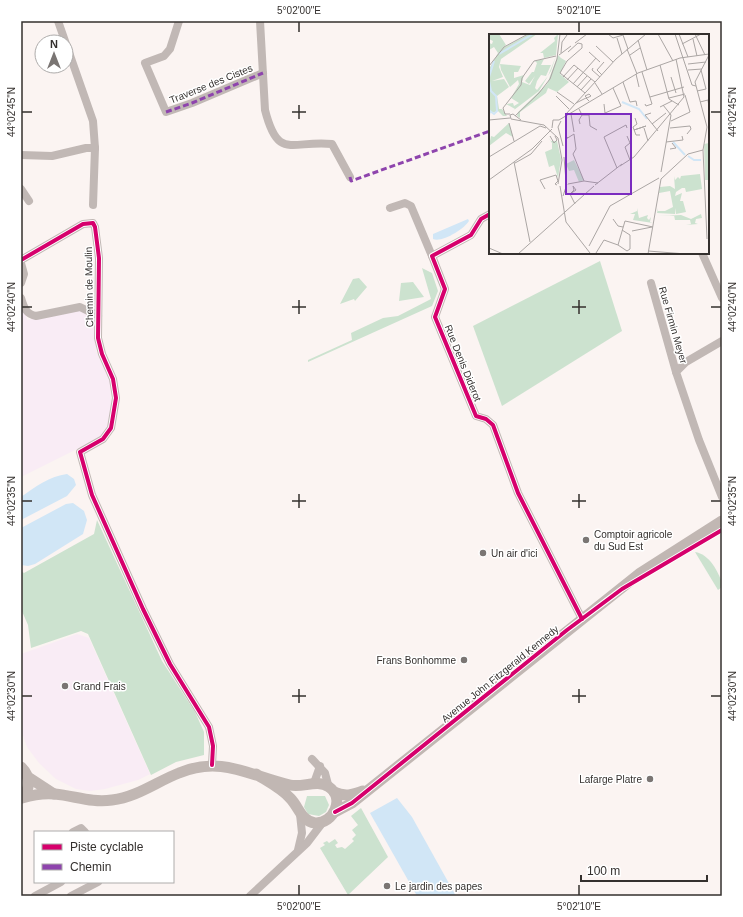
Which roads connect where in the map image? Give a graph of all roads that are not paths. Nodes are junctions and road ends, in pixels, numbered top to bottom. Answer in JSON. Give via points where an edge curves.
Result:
{"nodes":[{"id":1,"x":58,"y":21,"type":"edge"},
{"id":2,"x":179,"y":21,"type":"edge"},
{"id":3,"x":260,"y":21,"type":"edge"},
{"id":4,"x":263,"y":73,"type":"junction"},
{"id":5,"x":95,"y":148,"type":"junction"},
{"id":6,"x":21,"y":154,"type":"edge"},
{"id":7,"x":350,"y":177,"type":"dead end"},
{"id":8,"x":21,"y":189,"type":"edge"},
{"id":9,"x":29,"y":201,"type":"dead end"},
{"id":10,"x":93,"y":204,"type":"dead end"},
{"id":11,"x":390,"y":208,"type":"dead end"},
{"id":12,"x":489,"y":215,"type":"edge"},
{"id":13,"x":702,"y":254,"type":"edge"},
{"id":14,"x":432,"y":256,"type":"junction"},
{"id":15,"x":21,"y":260,"type":"edge"},
{"id":16,"x":21,"y":264,"type":"edge"},
{"id":17,"x":21,"y":283,"type":"edge"},
{"id":18,"x":651,"y":283,"type":"dead end"},
{"id":19,"x":21,"y":298,"type":"edge"},
{"id":20,"x":722,"y":298,"type":"edge"},
{"id":21,"x":98,"y":316,"type":"junction"},
{"id":22,"x":722,"y":341,"type":"edge"},
{"id":23,"x":676,"y":372,"type":"junction"},
{"id":24,"x":722,"y":497,"type":"edge"},
{"id":25,"x":722,"y":521,"type":"edge"},
{"id":26,"x":722,"y":530,"type":"edge"},
{"id":27,"x":622,"y":589,"type":"junction"},
{"id":28,"x":582,"y":619,"type":"junction"},
{"id":29,"x":312,"y":759,"type":"dead end"},
{"id":30,"x":212,"y":765,"type":"junction"},
{"id":31,"x":320,"y":766,"type":"junction"},
{"id":32,"x":21,"y":767,"type":"edge"},
{"id":33,"x":256,"y":774,"type":"junction"},
{"id":34,"x":28,"y":777,"type":"junction"},
{"id":35,"x":311,"y":785,"type":"junction"},
{"id":36,"x":371,"y":788,"type":"junction"},
{"id":37,"x":332,"y":790,"type":"junction"},
{"id":38,"x":54,"y":794,"type":"junction"},
{"id":39,"x":22,"y":798,"type":"edge"},
{"id":40,"x":299,"y":811,"type":"junction"},
{"id":41,"x":335,"y":812,"type":"junction"},
{"id":42,"x":323,"y":822,"type":"junction"},
{"id":43,"x":75,"y":831,"type":"edge"},
{"id":44,"x":84,"y":831,"type":"edge"},
{"id":45,"x":298,"y":851,"type":"junction"},
{"id":46,"x":59,"y":883,"type":"edge"},
{"id":47,"x":96,"y":883,"type":"edge"},
{"id":48,"x":35,"y":896,"type":"edge"},
{"id":49,"x":71,"y":896,"type":"edge"},
{"id":50,"x":250,"y":896,"type":"edge"}],
"edges":[{"from":1,"to":5,"type":"street","via":[[93,121]]},
{"from":2,"to":4,"type":"street","name":"Traverse des Cistes","via":[[170,49],[164,56],[145,63],[166,112]]},
{"from":3,"to":4,"type":"street"},
{"from":4,"to":7,"type":"street","via":[[265,110],[276,139],[284,145],[332,144]]},
{"from":5,"to":6,"type":"street","via":[[52,156]]},
{"from":5,"to":10,"type":"street"},
{"from":8,"to":9,"type":"street"},
{"from":11,"to":14,"type":"street","name":"Rue Denis Diderot","via":[[406,203],[410,206]]},
{"from":12,"to":14,"type":"street","via":[[481,219],[470,235]]},
{"from":13,"to":20,"type":"street"},
{"from":14,"to":28,"type":"street","name":"Rue Denis Diderot","via":[[445,289],[435,317],[476,416],[486,419],[493,425],[518,493]]},
{"from":15,"to":21,"type":"street","name":"Chemin de Moulin","via":[[83,224],[93,223],[99,258]]},
{"from":16,"to":17,"type":"street","via":[[24,274]]},
{"from":18,"to":23,"type":"street","name":"Rue Firmin Meyer"},
{"from":19,"to":21,"type":"street","via":[[24,308],[36,316],[80,307]]},
{"from":21,"to":30,"type":"street","name":"Chemin de Moulin","via":[[98,338],[113,379],[116,398],[114,416],[112,428],[103,439],[80,452],[92,495],[139,602],[170,664],[209,726],[213,746]]},
{"from":22,"to":23,"type":"street","name":"Rue Firmin Meyer","via":[[686,362]]},
{"from":23,"to":24,"type":"street","name":"Rue Firmin Meyer"},
{"from":25,"to":27,"type":"street","name":"Avenue John Fitzgerald Kennedy","via":[[654,563]]},
{"from":26,"to":27,"type":"street","name":"Avenue John Fitzgerald Kennedy"},
{"from":27,"to":28,"type":"street","name":"Avenue John Fitzgerald Kennedy"},
{"from":28,"to":36,"type":"street","name":"Avenue John Fitzgerald Kennedy"},
{"from":29,"to":31,"type":"street"},
{"from":30,"to":33,"type":"street","via":[[237,768]]},
{"from":30,"to":38,"type":"street","via":[[189,769],[123,799],[100,801]]},
{"from":31,"to":35,"type":"street"},
{"from":31,"to":37,"type":"street"},
{"from":32,"to":34,"type":"street"},
{"from":33,"to":35,"type":"street","via":[[291,785]]},
{"from":33,"to":40,"type":"street","via":[[286,794]]},
{"from":34,"to":38,"type":"street"},
{"from":34,"to":39,"type":"street","via":[[28,788]]},
{"from":35,"to":37,"type":"street","via":[[319,783]]},
{"from":35,"to":40,"type":"street","via":[[300,793],[297,804]]},
{"from":36,"to":37,"type":"street","name":"Avenue John Fitzgerald Kennedy","via":[[353,795],[341,795]]},
{"from":36,"to":41,"type":"street","name":"Avenue John Fitzgerald Kennedy"},
{"from":37,"to":41,"type":"street","via":[[337,802]]},
{"from":38,"to":39,"type":"street"},
{"from":40,"to":42,"type":"street","via":[[312,822]]},
{"from":40,"to":45,"type":"street","via":[[302,833]]},
{"from":41,"to":42,"type":"street"},
{"from":42,"to":45,"type":"street"},
{"from":43,"to":44,"type":"street","via":[[82,828]]},
{"from":45,"to":50,"type":"street"},
{"from":46,"to":48,"type":"street"},
{"from":47,"to":49,"type":"street"}]}
